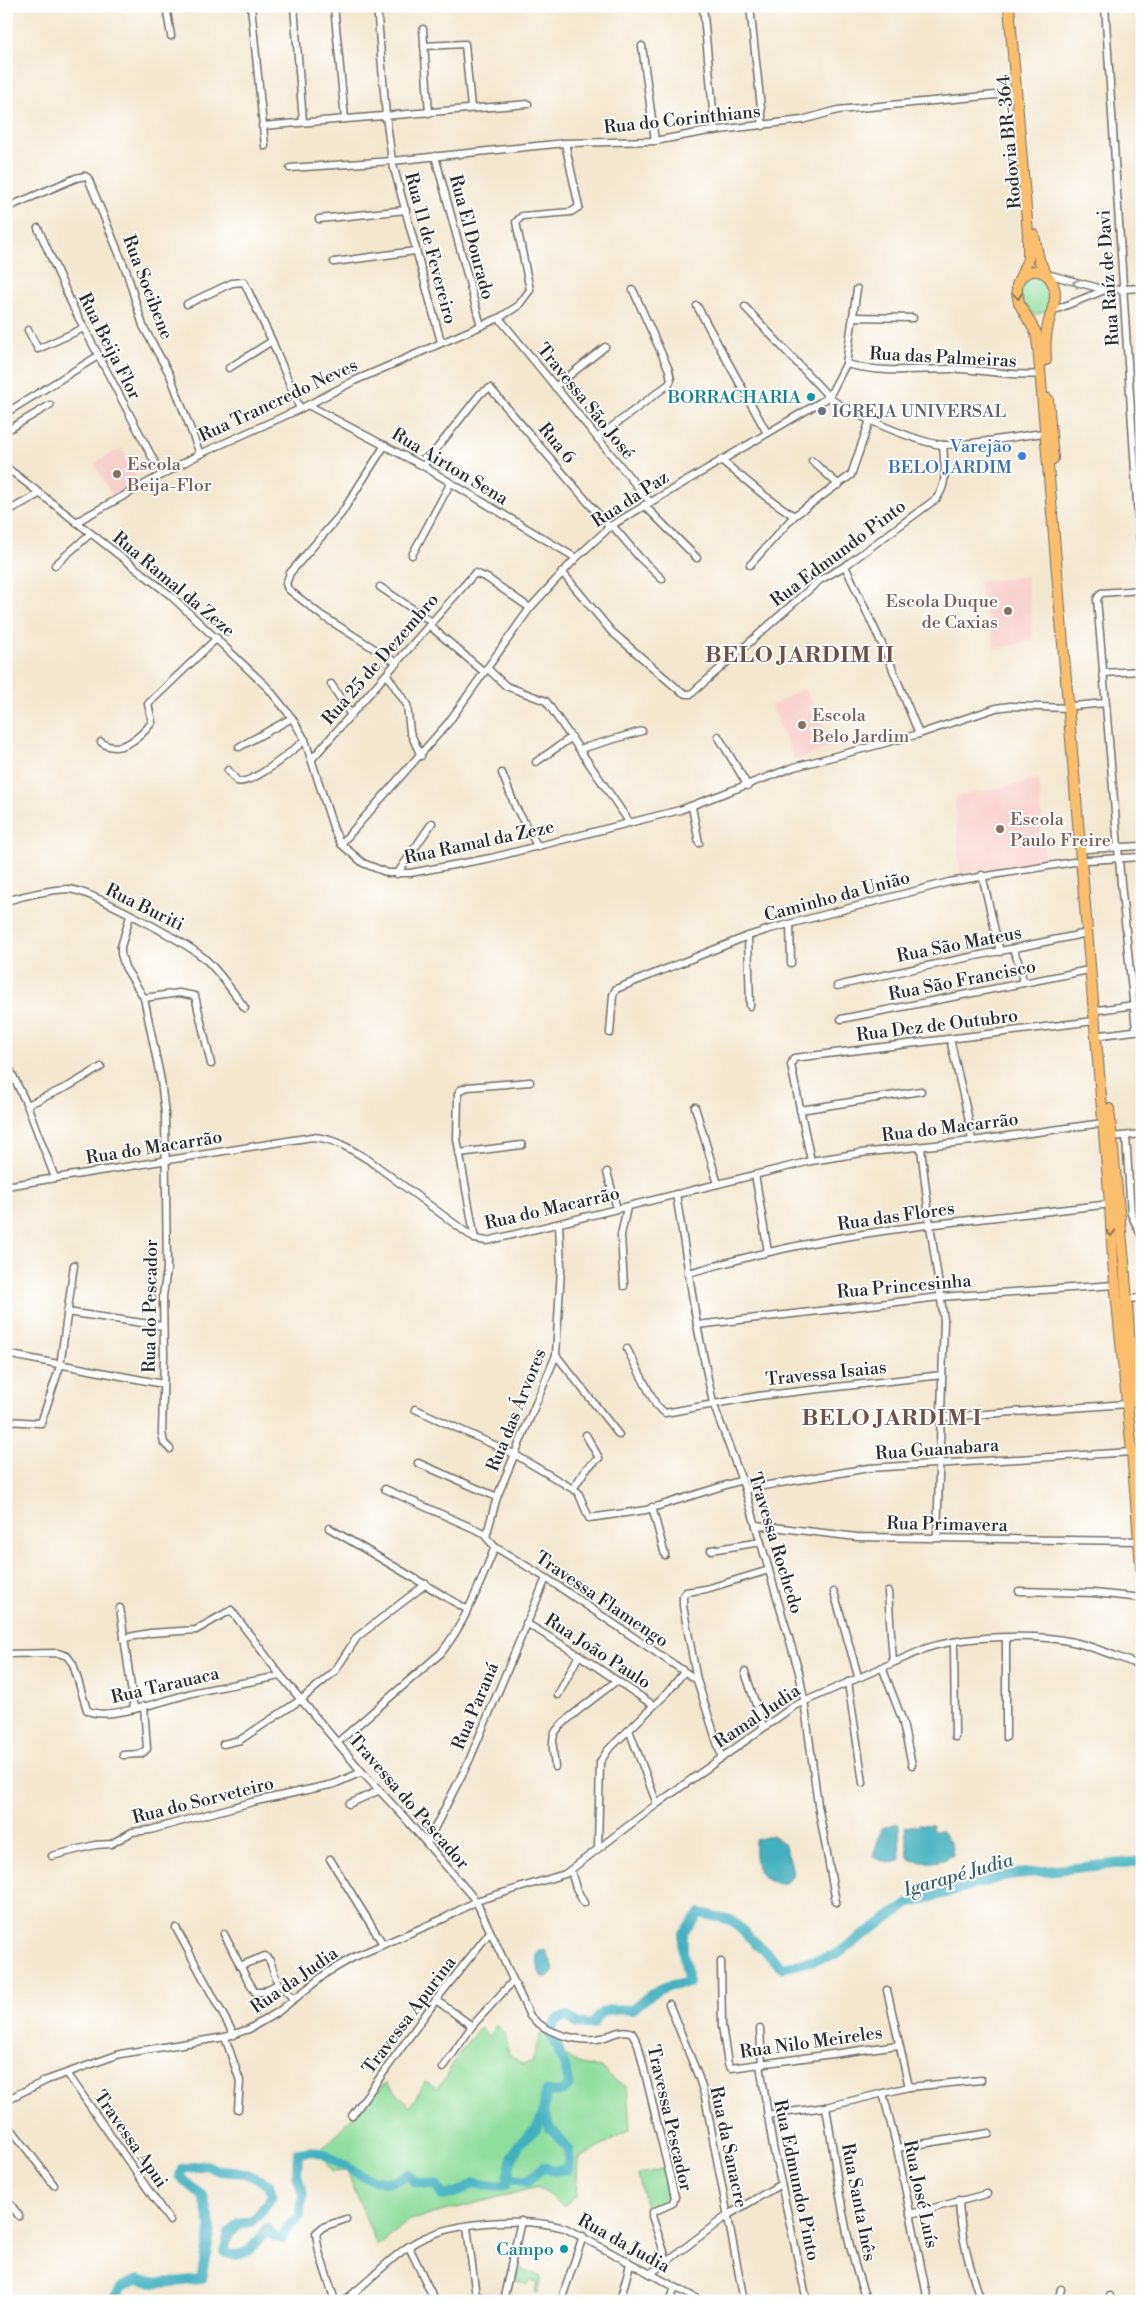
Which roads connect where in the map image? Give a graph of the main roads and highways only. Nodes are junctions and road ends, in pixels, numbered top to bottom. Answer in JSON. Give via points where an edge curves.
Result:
{"nodes":[{"id":1,"x":1009,"y":6,"type":"edge"},
{"id":2,"x":1014,"y":6,"type":"edge"},
{"id":3,"x":1046,"y":274,"type":"junction"},
{"id":4,"x":1022,"y":276,"type":"junction"},
{"id":5,"x":1052,"y":311,"type":"junction"},
{"id":6,"x":1027,"y":314,"type":"junction"},
{"id":7,"x":1072,"y":707,"type":"junction"},
{"id":8,"x":1084,"y":860,"type":"junction"},
{"id":9,"x":1113,"y":1262,"type":"junction"},
{"id":10,"x":1124,"y":1262,"type":"junction"},
{"id":11,"x":1125,"y":1337,"type":"junction"},
{"id":12,"x":1137,"y":1377,"type":"edge"},
{"id":13,"x":1137,"y":1390,"type":"edge"},
{"id":14,"x":1142,"y":1491,"type":"edge"},
{"id":15,"x":1142,"y":1579,"type":"edge"}],
"edges":[{"from":1,"to":4,"type":"highway","via":[[1029,250]]},
{"from":2,"to":3,"type":"highway","name":"Rodovia BR-364","via":[[1032,227],[1039,260]]},
{"from":3,"to":4,"type":"highway","via":[[1032,270]]},
{"from":3,"to":5,"type":"highway","via":[[1054,288]]},
{"from":4,"to":6,"type":"highway","one_way":true,"via":[[1016,293]]},
{"from":5,"to":6,"type":"highway","via":[[1038,318]]},
{"from":5,"to":7,"type":"highway","via":[[1045,349]]},
{"from":6,"to":7,"type":"highway","via":[[1036,333]]},
{"from":7,"to":8,"type":"highway"},
{"from":7,"to":8,"type":"highway","via":[[1086,849]]},
{"from":8,"to":9,"type":"highway","one_way":true,"via":[[1089,970]]},
{"from":8,"to":10,"type":"highway"},
{"from":9,"to":10,"type":"highway","via":[[1119,1258]]},
{"from":9,"to":11,"type":"highway"},
{"from":10,"to":11,"type":"highway","via":[[1127,1299]]},
{"from":11,"to":12,"type":"highway"},
{"from":11,"to":15,"type":"highway"},
{"from":12,"to":13,"type":"highway"},
{"from":13,"to":14,"type":"highway"}]}
